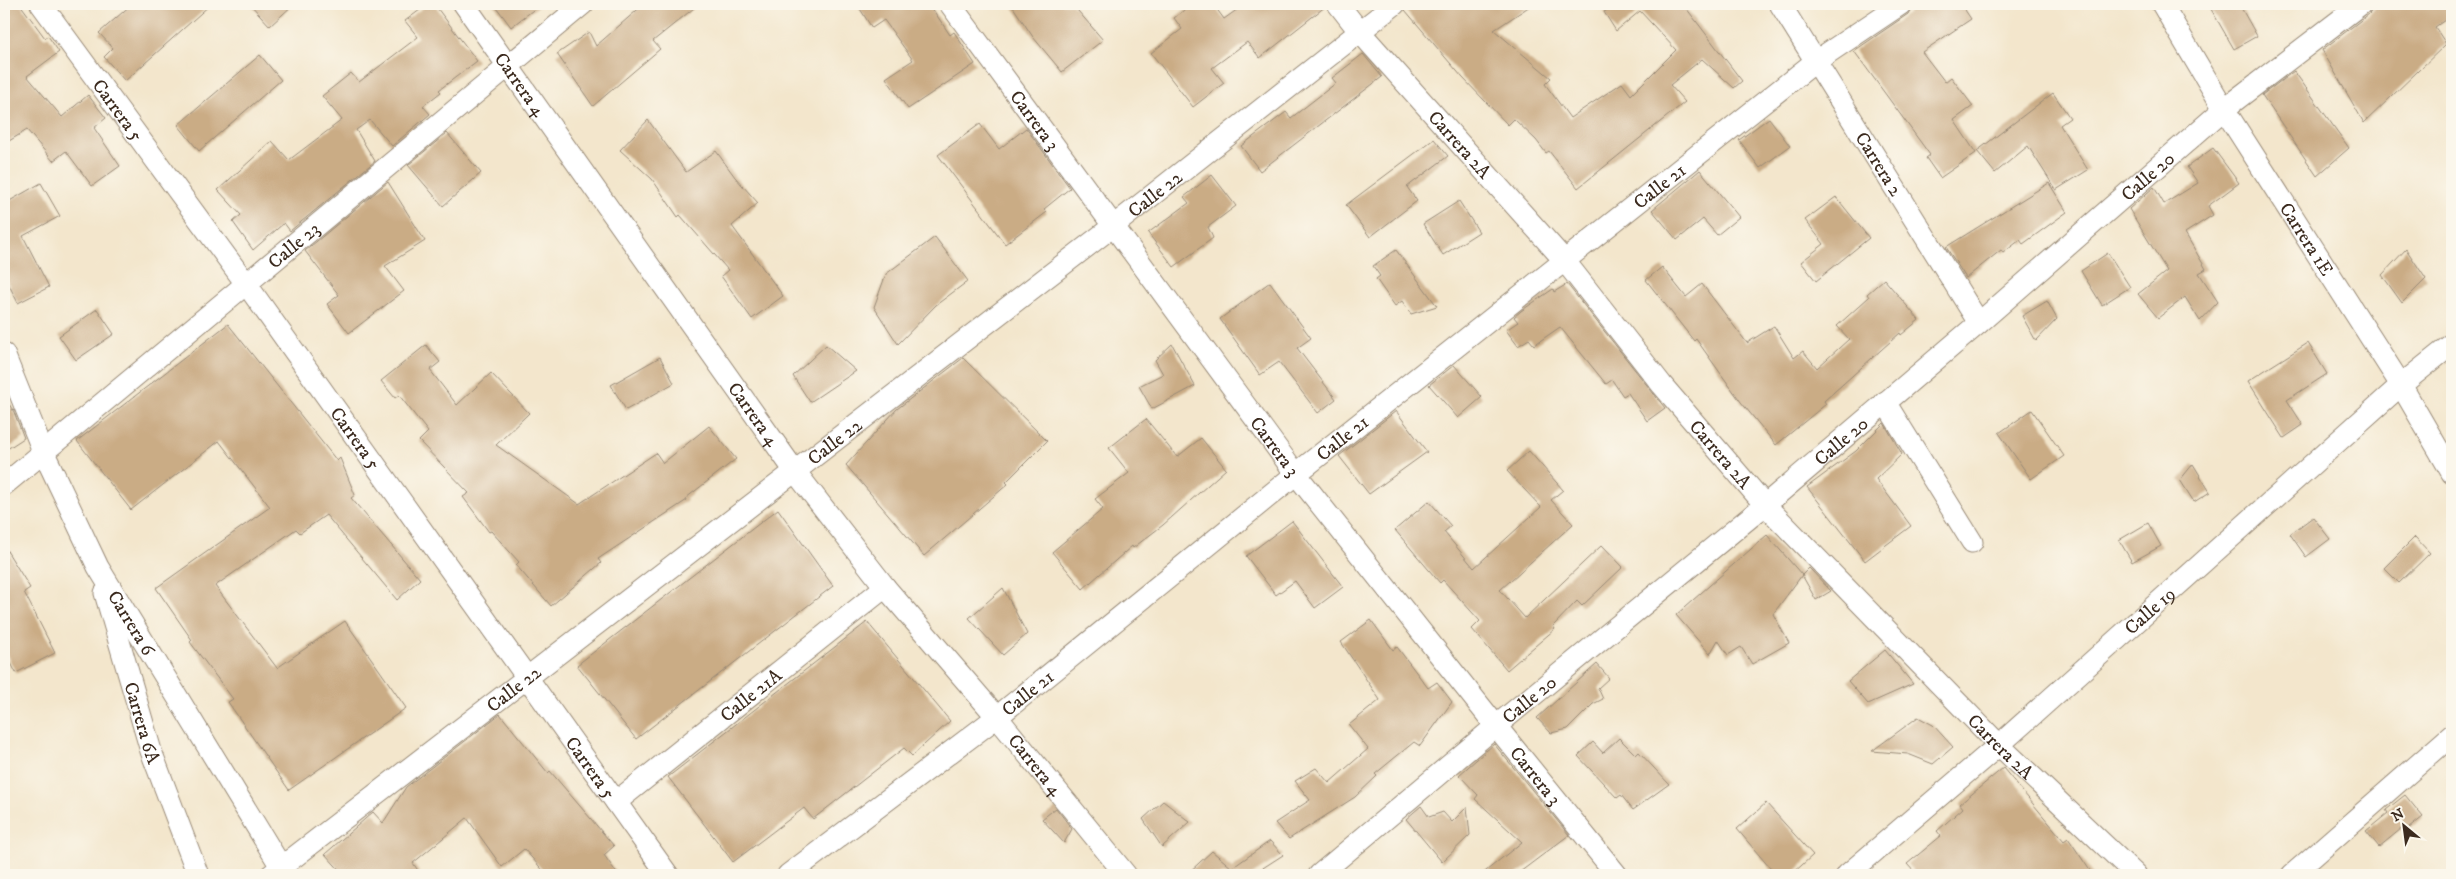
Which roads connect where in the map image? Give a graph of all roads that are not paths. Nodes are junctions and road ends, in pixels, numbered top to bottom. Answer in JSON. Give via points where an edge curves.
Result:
{"nodes":[{"id":1,"x":41,"y":4,"type":"edge"},
{"id":2,"x":464,"y":4,"type":"edge"},
{"id":3,"x":583,"y":4,"type":"edge"},
{"id":4,"x":950,"y":4,"type":"edge"},
{"id":5,"x":1338,"y":4,"type":"edge"},
{"id":6,"x":1395,"y":4,"type":"edge"},
{"id":7,"x":1780,"y":4,"type":"edge"},
{"id":8,"x":1901,"y":4,"type":"edge"},
{"id":9,"x":2162,"y":4,"type":"edge"},
{"id":10,"x":2361,"y":4,"type":"edge"},
{"id":11,"x":1359,"y":31,"type":"junction"},
{"id":12,"x":1816,"y":61,"type":"junction"},
{"id":13,"x":510,"y":66,"type":"junction"},
{"id":14,"x":2224,"y":110,"type":"junction"},
{"id":15,"x":1112,"y":227,"type":"junction"},
{"id":16,"x":1564,"y":260,"type":"junction"},
{"id":17,"x":246,"y":285,"type":"junction"},
{"id":18,"x":1979,"y":323,"type":"junction"},
{"id":19,"x":2452,"y":344,"type":"edge"},
{"id":20,"x":4,"y":354,"type":"edge"},
{"id":21,"x":2401,"y":385,"type":"junction"},
{"id":22,"x":1885,"y":402,"type":"junction"},
{"id":23,"x":43,"y":450,"type":"junction"},
{"id":24,"x":794,"y":470,"type":"junction"},
{"id":25,"x":2452,"y":473,"type":"edge"},
{"id":26,"x":1296,"y":474,"type":"junction"},
{"id":27,"x":4,"y":485,"type":"edge"},
{"id":28,"x":1765,"y":505,"type":"junction"},
{"id":29,"x":1972,"y":542,"type":"dead end"},
{"id":30,"x":98,"y":567,"type":"junction"},
{"id":31,"x":885,"y":588,"type":"junction"},
{"id":32,"x":528,"y":678,"type":"junction"},
{"id":33,"x":997,"y":717,"type":"junction"},
{"id":34,"x":1496,"y":726,"type":"junction"},
{"id":35,"x":2452,"y":735,"type":"edge"},
{"id":36,"x":1999,"y":745,"type":"junction"},
{"id":37,"x":616,"y":802,"type":"junction"},
{"id":38,"x":279,"y":872,"type":"edge"},
{"id":39,"x":198,"y":875,"type":"edge"},
{"id":40,"x":668,"y":875,"type":"edge"},
{"id":41,"x":788,"y":875,"type":"edge"},
{"id":42,"x":1126,"y":875,"type":"edge"},
{"id":43,"x":1319,"y":875,"type":"edge"},
{"id":44,"x":1617,"y":875,"type":"edge"},
{"id":45,"x":1847,"y":875,"type":"edge"},
{"id":46,"x":2136,"y":875,"type":"edge"},
{"id":47,"x":2292,"y":875,"type":"edge"}],
"edges":[{"from":1,"to":17,"type":"street","name":"Carrera 5"},
{"from":2,"to":13,"type":"street","name":"Carrera 4"},
{"from":3,"to":13,"type":"street","name":"Calle 23"},
{"from":4,"to":15,"type":"street","name":"Carrera 3"},
{"from":5,"to":11,"type":"street","name":"Carrera 2A"},
{"from":6,"to":11,"type":"street","name":"Calle 22"},
{"from":7,"to":12,"type":"street","name":"Carrera 2"},
{"from":8,"to":12,"type":"street","name":"Calle 21"},
{"from":9,"to":14,"type":"street","name":"Carrera 1E"},
{"from":10,"to":14,"type":"street","name":"Calle 20"},
{"from":11,"to":15,"type":"street","name":"Calle 22"},
{"from":11,"to":16,"type":"street","name":"Carrera 2A"},
{"from":12,"to":16,"type":"street","name":"Calle 21"},
{"from":12,"to":18,"type":"street","name":"Carrera 2"},
{"from":13,"to":17,"type":"street","name":"Calle 23"},
{"from":13,"to":24,"type":"street","name":"Carrera 4"},
{"from":14,"to":18,"type":"street","name":"Calle 20"},
{"from":14,"to":21,"type":"street","name":"Carrera 1E"},
{"from":15,"to":24,"type":"street","name":"Calle 22"},
{"from":15,"to":26,"type":"street","name":"Carrera 3"},
{"from":16,"to":26,"type":"street","name":"Calle 21"},
{"from":16,"to":28,"type":"street","name":"Carrera 2A","via":[[1662,385]]},
{"from":17,"to":23,"type":"street","name":"Calle 23"},
{"from":17,"to":32,"type":"street","name":"Carrera 5"},
{"from":18,"to":22,"type":"street","name":"Calle 20"},
{"from":19,"to":21,"type":"street","name":"Calle 19"},
{"from":20,"to":23,"type":"street","name":"Carrera 6"},
{"from":21,"to":25,"type":"street","name":"Carrera 1E"},
{"from":21,"to":36,"type":"street","name":"Calle 19"},
{"from":22,"to":28,"type":"street","name":"Calle 20"},
{"from":22,"to":29,"type":"street"},
{"from":23,"to":27,"type":"street","name":"Calle 23"},
{"from":23,"to":30,"type":"street","name":"Carrera 6"},
{"from":24,"to":31,"type":"street","name":"Carrera 4"},
{"from":24,"to":32,"type":"street","name":"Calle 22"},
{"from":26,"to":33,"type":"street","name":"Calle 21"},
{"from":26,"to":34,"type":"street","name":"Carrera 3"},
{"from":28,"to":34,"type":"street","name":"Calle 20"},
{"from":28,"to":36,"type":"street","name":"Carrera 2A"},
{"from":30,"to":38,"type":"street","name":"Carrera 6"},
{"from":30,"to":39,"type":"street","name":"Carrera 6A","via":[[151,750]]},
{"from":31,"to":33,"type":"street","name":"Carrera 4"},
{"from":31,"to":37,"type":"street","name":"Calle 21A"},
{"from":32,"to":37,"type":"street","name":"Carrera 5"},
{"from":32,"to":38,"type":"street","name":"Calle 22"},
{"from":33,"to":41,"type":"street","name":"Calle 21"},
{"from":33,"to":42,"type":"street","name":"Carrera 4"},
{"from":34,"to":43,"type":"street","name":"Calle 20"},
{"from":34,"to":44,"type":"street","name":"Carrera 3"},
{"from":35,"to":47,"type":"street"},
{"from":36,"to":45,"type":"street","name":"Calle 19"},
{"from":36,"to":46,"type":"street","name":"Carrera 2A"},
{"from":37,"to":40,"type":"street","name":"Carrera 5"}]}
